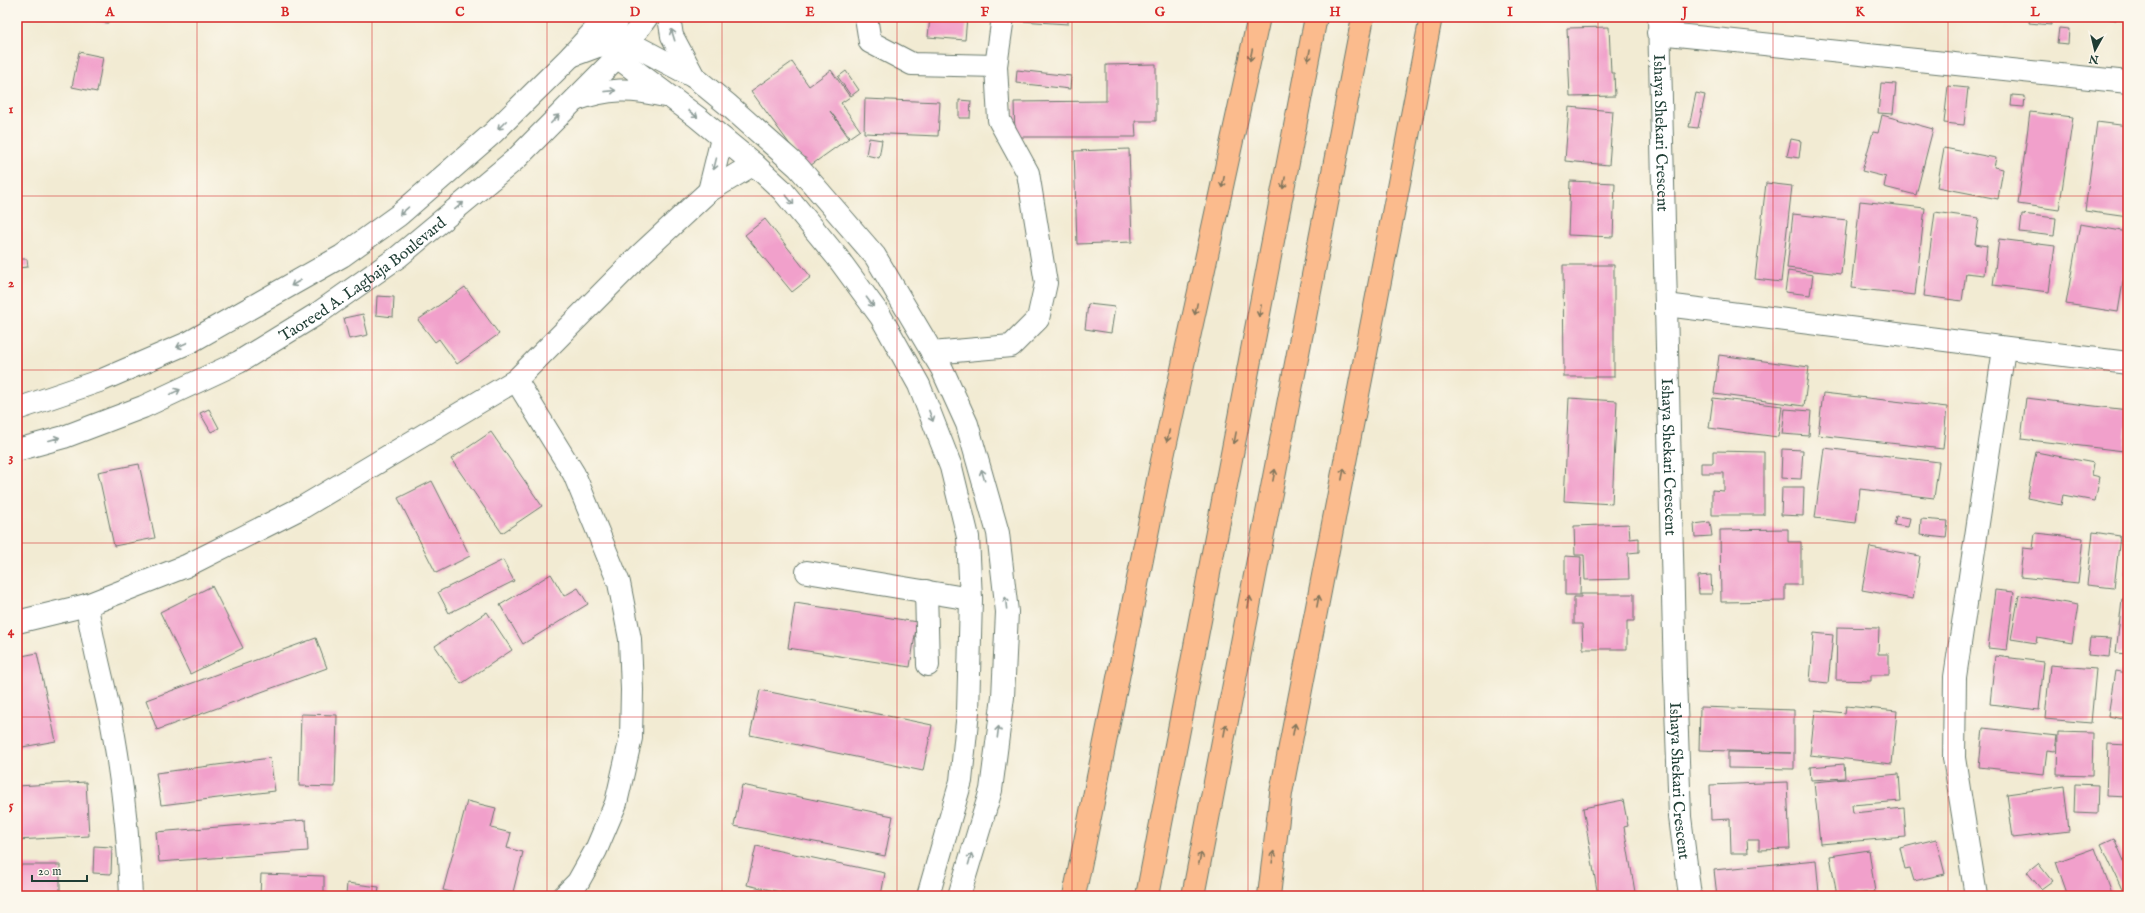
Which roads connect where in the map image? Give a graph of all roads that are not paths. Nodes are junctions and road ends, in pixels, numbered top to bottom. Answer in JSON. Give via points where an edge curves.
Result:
{"nodes":[{"id":1,"x":607,"y":17,"type":"edge"},
{"id":2,"x":615,"y":17,"type":"edge"},
{"id":3,"x":647,"y":17,"type":"edge"},
{"id":4,"x":669,"y":17,"type":"edge"},
{"id":5,"x":866,"y":17,"type":"edge"},
{"id":6,"x":1003,"y":17,"type":"edge"},
{"id":7,"x":1259,"y":17,"type":"edge"},
{"id":8,"x":1316,"y":17,"type":"edge"},
{"id":9,"x":1363,"y":17,"type":"edge"},
{"id":10,"x":1431,"y":17,"type":"edge"},
{"id":11,"x":1658,"y":25,"type":"edge"},
{"id":12,"x":620,"y":47,"type":"junction"},
{"id":13,"x":571,"y":56,"type":"junction"},
{"id":14,"x":996,"y":66,"type":"junction"},
{"id":15,"x":694,"y":77,"type":"junction"},
{"id":16,"x":2128,"y":82,"type":"edge"},
{"id":17,"x":672,"y":98,"type":"junction"},
{"id":18,"x":572,"y":101,"type":"junction"},
{"id":19,"x":722,"y":138,"type":"junction"},
{"id":20,"x":754,"y":164,"type":"junction"},
{"id":21,"x":708,"y":192,"type":"junction"},
{"id":22,"x":1666,"y":305,"type":"junction"},
{"id":23,"x":2004,"y":348,"type":"junction"},
{"id":24,"x":932,"y":353,"type":"junction"},
{"id":25,"x":2128,"y":363,"type":"edge"},
{"id":26,"x":516,"y":380,"type":"junction"},
{"id":27,"x":17,"y":409,"type":"edge"},
{"id":28,"x":17,"y":450,"type":"edge"},
{"id":29,"x":808,"y":572,"type":"dead end"},
{"id":30,"x":926,"y":591,"type":"junction"},
{"id":31,"x":971,"y":599,"type":"junction"},
{"id":32,"x":87,"y":605,"type":"junction"},
{"id":33,"x":17,"y":622,"type":"edge"},
{"id":34,"x":928,"y":665,"type":"dead end"},
{"id":35,"x":131,"y":896,"type":"edge"},
{"id":36,"x":564,"y":896,"type":"edge"},
{"id":37,"x":928,"y":896,"type":"edge"},
{"id":38,"x":959,"y":896,"type":"edge"},
{"id":39,"x":1074,"y":896,"type":"edge"},
{"id":40,"x":1147,"y":896,"type":"edge"},
{"id":41,"x":1193,"y":896,"type":"edge"},
{"id":42,"x":1269,"y":896,"type":"edge"},
{"id":43,"x":1690,"y":896,"type":"edge"},
{"id":44,"x":1976,"y":896,"type":"edge"}],
"edges":[{"from":1,"to":13,"type":"street","name":"Taoreed A. Lagbaja Boulevard"},
{"from":2,"to":12,"type":"street"},
{"from":3,"to":12,"type":"street","name":"Taoreed A. Lagbaja Boulevard"},
{"from":15,"to":4,"type":"street","one_way":true,"via":[[672,36]]},
{"from":5,"to":14,"type":"street","via":[[870,42],[912,64]]},
{"from":6,"to":14,"type":"street"},
{"from":7,"to":39,"type":"main road","one_way":true,"via":[[1160,470]]},
{"from":8,"to":40,"type":"main road","one_way":true},
{"from":41,"to":9,"type":"main road","one_way":true},
{"from":42,"to":10,"type":"main road","one_way":true,"via":[[1283,785]]},
{"from":11,"to":16,"type":"street"},
{"from":11,"to":22,"type":"street","name":"Ishaya Shekari Crescent"},
{"from":12,"to":13,"type":"street","via":[[598,46]]},
{"from":12,"to":15,"type":"street"},
{"from":12,"to":17,"type":"street"},
{"from":12,"to":18,"type":"street","name":"Taoreed A. Lagbaja Boulevard"},
{"from":13,"to":27,"type":"street","name":"Taoreed A. Lagbaja Boulevard","one_way":true,"via":[[493,133],[399,215],[342,256],[190,342],[102,380]]},
{"from":14,"to":24,"type":"street","via":[[998,120],[1028,173],[1046,284],[1038,319],[1011,346]]},
{"from":15,"to":24,"type":"street","via":[[798,167],[875,256]]},
{"from":18,"to":17,"type":"street","one_way":true,"via":[[598,92],[619,90],[638,90]]},
{"from":17,"to":19,"type":"street","one_way":true},
{"from":28,"to":18,"type":"street","name":"Taoreed A. Lagbaja Boulevard","one_way":true,"via":[[64,437],[143,407],[239,362],[317,314],[398,257],[517,158]]},
{"from":19,"to":20,"type":"street"},
{"from":19,"to":21,"type":"street","one_way":true},
{"from":20,"to":21,"type":"street"},
{"from":20,"to":31,"type":"street","one_way":true,"via":[[782,190],[877,311],[919,385],[951,467],[968,537]]},
{"from":21,"to":26,"type":"street","via":[[625,270]]},
{"from":22,"to":23,"type":"street"},
{"from":22,"to":43,"type":"street","name":"Ishaya Shekari Crescent","via":[[1680,817]]},
{"from":23,"to":25,"type":"street"},
{"from":23,"to":44,"type":"street","via":[[1955,677],[1954,758]]},
{"from":38,"to":24,"type":"street","one_way":true,"via":[[991,790],[1003,697],[1007,612],[998,533],[982,473],[967,424]]},
{"from":26,"to":32,"type":"street","via":[[303,507],[186,566]]},
{"from":26,"to":36,"type":"street","via":[[574,474],[619,583],[630,639],[631,738],[616,803],[596,850],[578,882]]},
{"from":29,"to":30,"type":"street"},
{"from":30,"to":31,"type":"street"},
{"from":30,"to":34,"type":"street"},
{"from":31,"to":37,"type":"street","via":[[968,712],[961,781]]},
{"from":32,"to":33,"type":"street"},
{"from":32,"to":35,"type":"street","via":[[114,735],[129,854]]}]}
